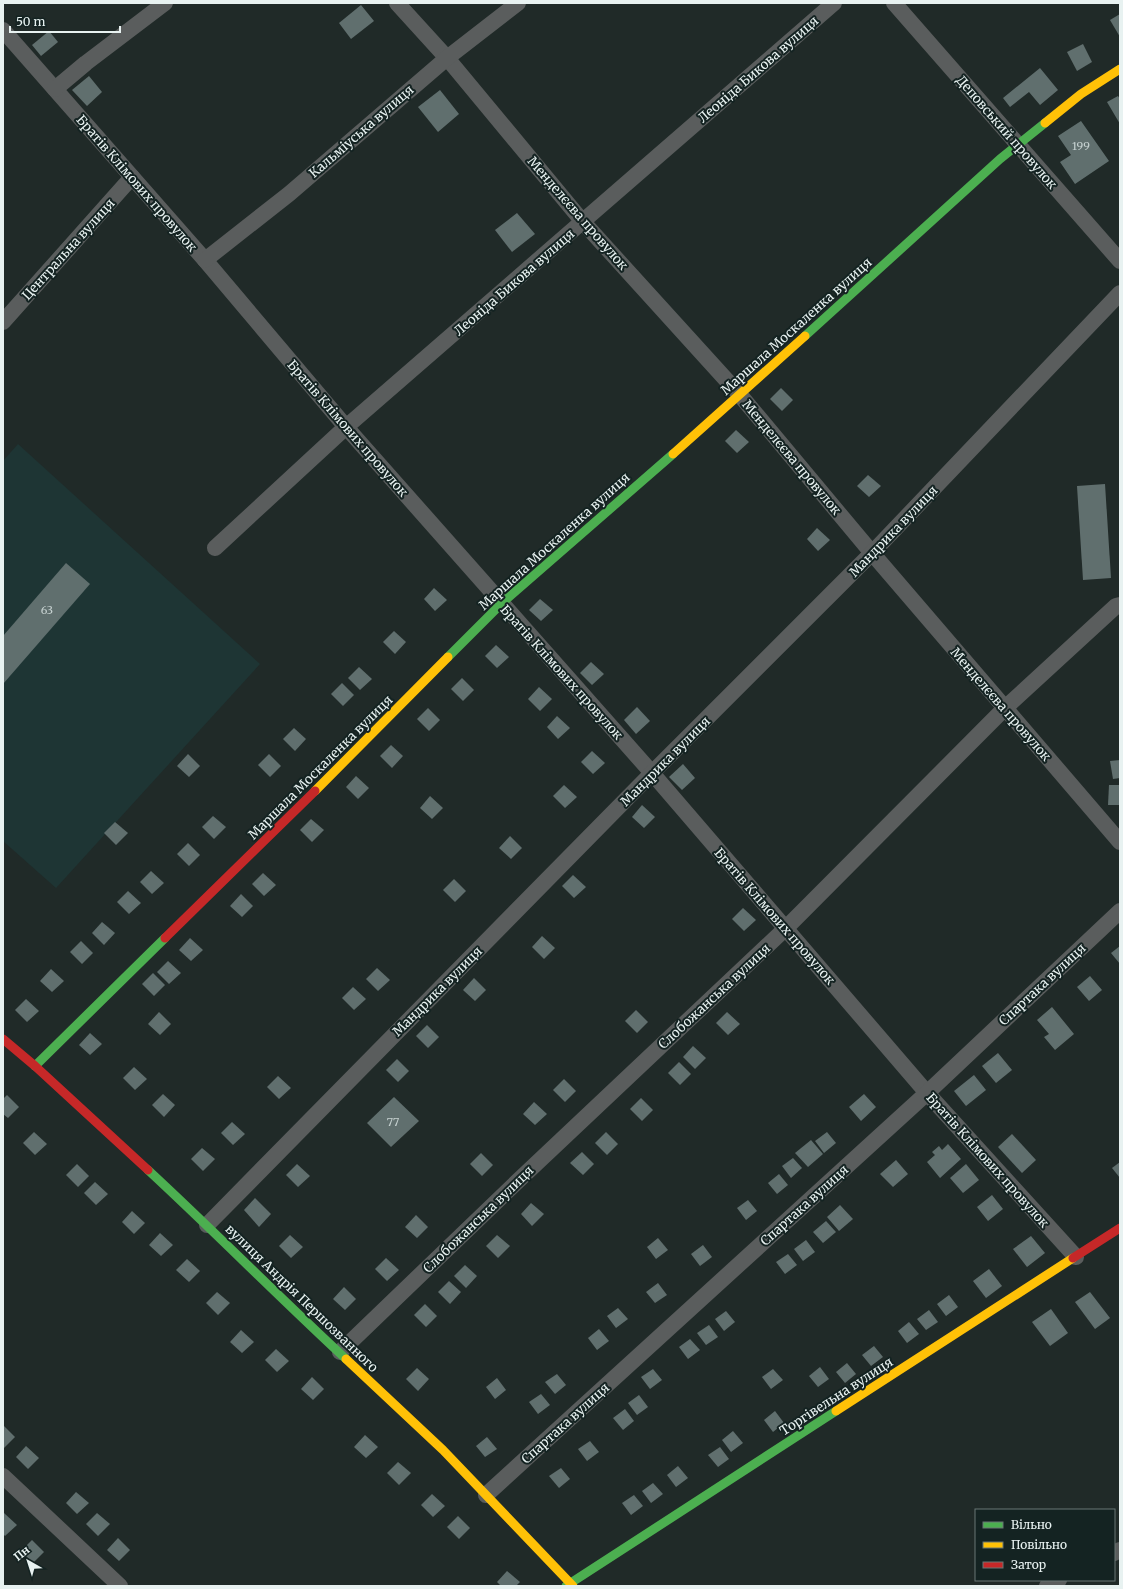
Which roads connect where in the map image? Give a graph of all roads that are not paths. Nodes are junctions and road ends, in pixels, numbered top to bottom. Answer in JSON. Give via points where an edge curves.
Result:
{"nodes":[{"id":1,"x":165,"y":3,"type":"edge"},
{"id":2,"x":396,"y":3,"type":"edge"},
{"id":3,"x":518,"y":3,"type":"edge"},
{"id":4,"x":834,"y":3,"type":"edge"},
{"id":5,"x":894,"y":3,"type":"edge"},
{"id":6,"x":3,"y":30,"type":"edge"},
{"id":7,"x":447,"y":58,"type":"junction"},
{"id":8,"x":1120,"y":69,"type":"edge"},
{"id":9,"x":55,"y":89,"type":"junction"},
{"id":10,"x":1017,"y":144,"type":"junction"},
{"id":11,"x":132,"y":177,"type":"junction"},
{"id":12,"x":583,"y":222,"type":"junction"},
{"id":13,"x":205,"y":260,"type":"junction"},
{"id":14,"x":1120,"y":261,"type":"edge"},
{"id":15,"x":1120,"y":293,"type":"edge"},
{"id":16,"x":3,"y":322,"type":"edge"},
{"id":17,"x":740,"y":395,"type":"junction"},
{"id":18,"x":346,"y":427,"type":"junction"},
{"id":19,"x":215,"y":548,"type":"dead end"},
{"id":20,"x":872,"y":553,"type":"junction"},
{"id":21,"x":501,"y":604,"type":"junction"},
{"id":22,"x":1120,"y":605,"type":"edge"},
{"id":23,"x":1005,"y":708,"type":"junction"},
{"id":24,"x":652,"y":773,"type":"junction"},
{"id":25,"x":1120,"y":842,"type":"edge"},
{"id":26,"x":1120,"y":911,"type":"edge"},
{"id":27,"x":786,"y":928,"type":"junction"},
{"id":28,"x":3,"y":1039,"type":"edge"},
{"id":29,"x":34,"y":1066,"type":"junction"},
{"id":30,"x":927,"y":1093,"type":"junction"},
{"id":31,"x":206,"y":1225,"type":"junction"},
{"id":32,"x":1120,"y":1228,"type":"edge"},
{"id":33,"x":1076,"y":1257,"type":"junction"},
{"id":34,"x":340,"y":1352,"type":"junction"},
{"id":35,"x":3,"y":1476,"type":"edge"},
{"id":36,"x":486,"y":1495,"type":"junction"},
{"id":37,"x":1058,"y":1581,"type":"edge"},
{"id":38,"x":570,"y":1585,"type":"edge"},
{"id":39,"x":120,"y":1586,"type":"edge"},
{"id":40,"x":1047,"y":1586,"type":"edge"}],
"edges":[{"from":1,"to":9,"type":"street"},
{"from":2,"to":7,"type":"street","name":"Менделєєва провулок"},
{"from":3,"to":7,"type":"street","name":"Кальміуська вулиця"},
{"from":4,"to":12,"type":"street","name":"Леоніда Бикова вулиця"},
{"from":5,"to":10,"type":"street","name":"Деповський провулок"},
{"from":6,"to":9,"type":"street","name":"Братів Клімових провулок"},
{"from":7,"to":12,"type":"street","name":"Менделєєва провулок"},
{"from":7,"to":13,"type":"street","name":"Кальміуська вулиця","via":[[289,194]]},
{"from":8,"to":10,"type":"street","name":"Маршала Москаленка вулиця","via":[[1081,94]]},
{"from":9,"to":11,"type":"street","name":"Братів Клімових провулок"},
{"from":10,"to":14,"type":"street","name":"Деповський провулок"},
{"from":10,"to":17,"type":"street","name":"Маршала Москаленка вулиця"},
{"from":11,"to":13,"type":"street","name":"Братів Клімових провулок"},
{"from":11,"to":16,"type":"street","name":"Центральна вулиця"},
{"from":12,"to":17,"type":"street","name":"Менделєєва провулок"},
{"from":12,"to":18,"type":"street","name":"Леоніда Бикова вулиця"},
{"from":13,"to":18,"type":"street","name":"Братів Клімових провулок"},
{"from":15,"to":20,"type":"street","name":"Мандрика вулиця"},
{"from":17,"to":20,"type":"street","name":"Менделєєва провулок"},
{"from":17,"to":21,"type":"street","name":"Маршала Москаленка вулиця"},
{"from":18,"to":19,"type":"street","name":"Леоніда Бикова вулиця"},
{"from":18,"to":21,"type":"street","name":"Братів Клімових провулок"},
{"from":20,"to":23,"type":"street","name":"Менделєєва провулок"},
{"from":20,"to":24,"type":"street","name":"Мандрика вулиця"},
{"from":21,"to":24,"type":"street","name":"Братів Клімових провулок"},
{"from":21,"to":29,"type":"street","name":"Маршала Москаленка вулиця","via":[[271,835]]},
{"from":22,"to":23,"type":"street","name":"Слобожанська вулиця"},
{"from":23,"to":25,"type":"street","name":"Менделєєва провулок"},
{"from":23,"to":27,"type":"street","name":"Слобожанська вулиця"},
{"from":24,"to":27,"type":"street","name":"Братів Клімових провулок"},
{"from":24,"to":31,"type":"street","name":"Мандрика вулиця"},
{"from":26,"to":30,"type":"street","name":"Спартака вулиця"},
{"from":27,"to":30,"type":"street","name":"Братів Клімових провулок"},
{"from":27,"to":34,"type":"street","name":"Слобожанська вулиця"},
{"from":28,"to":29,"type":"street","name":"вулиця Андрія Першозванного"},
{"from":29,"to":31,"type":"street","name":"вулиця Андрія Першозванного"},
{"from":30,"to":33,"type":"street","name":"Братів Клімових провулок"},
{"from":30,"to":36,"type":"street","name":"Спартака вулиця"},
{"from":31,"to":34,"type":"street","name":"вулиця Андрія Першозванного"},
{"from":32,"to":33,"type":"street","name":"Торгівельна вулиця"},
{"from":33,"to":38,"type":"street","name":"Торгівельна вулиця"},
{"from":34,"to":36,"type":"street","name":"вулиця Андрія Першозванного","via":[[443,1450]]},
{"from":35,"to":39,"type":"street"},
{"from":36,"to":38,"type":"street","name":"вулиця Андрія Першозванного"},
{"from":37,"to":40,"type":"street"}]}
